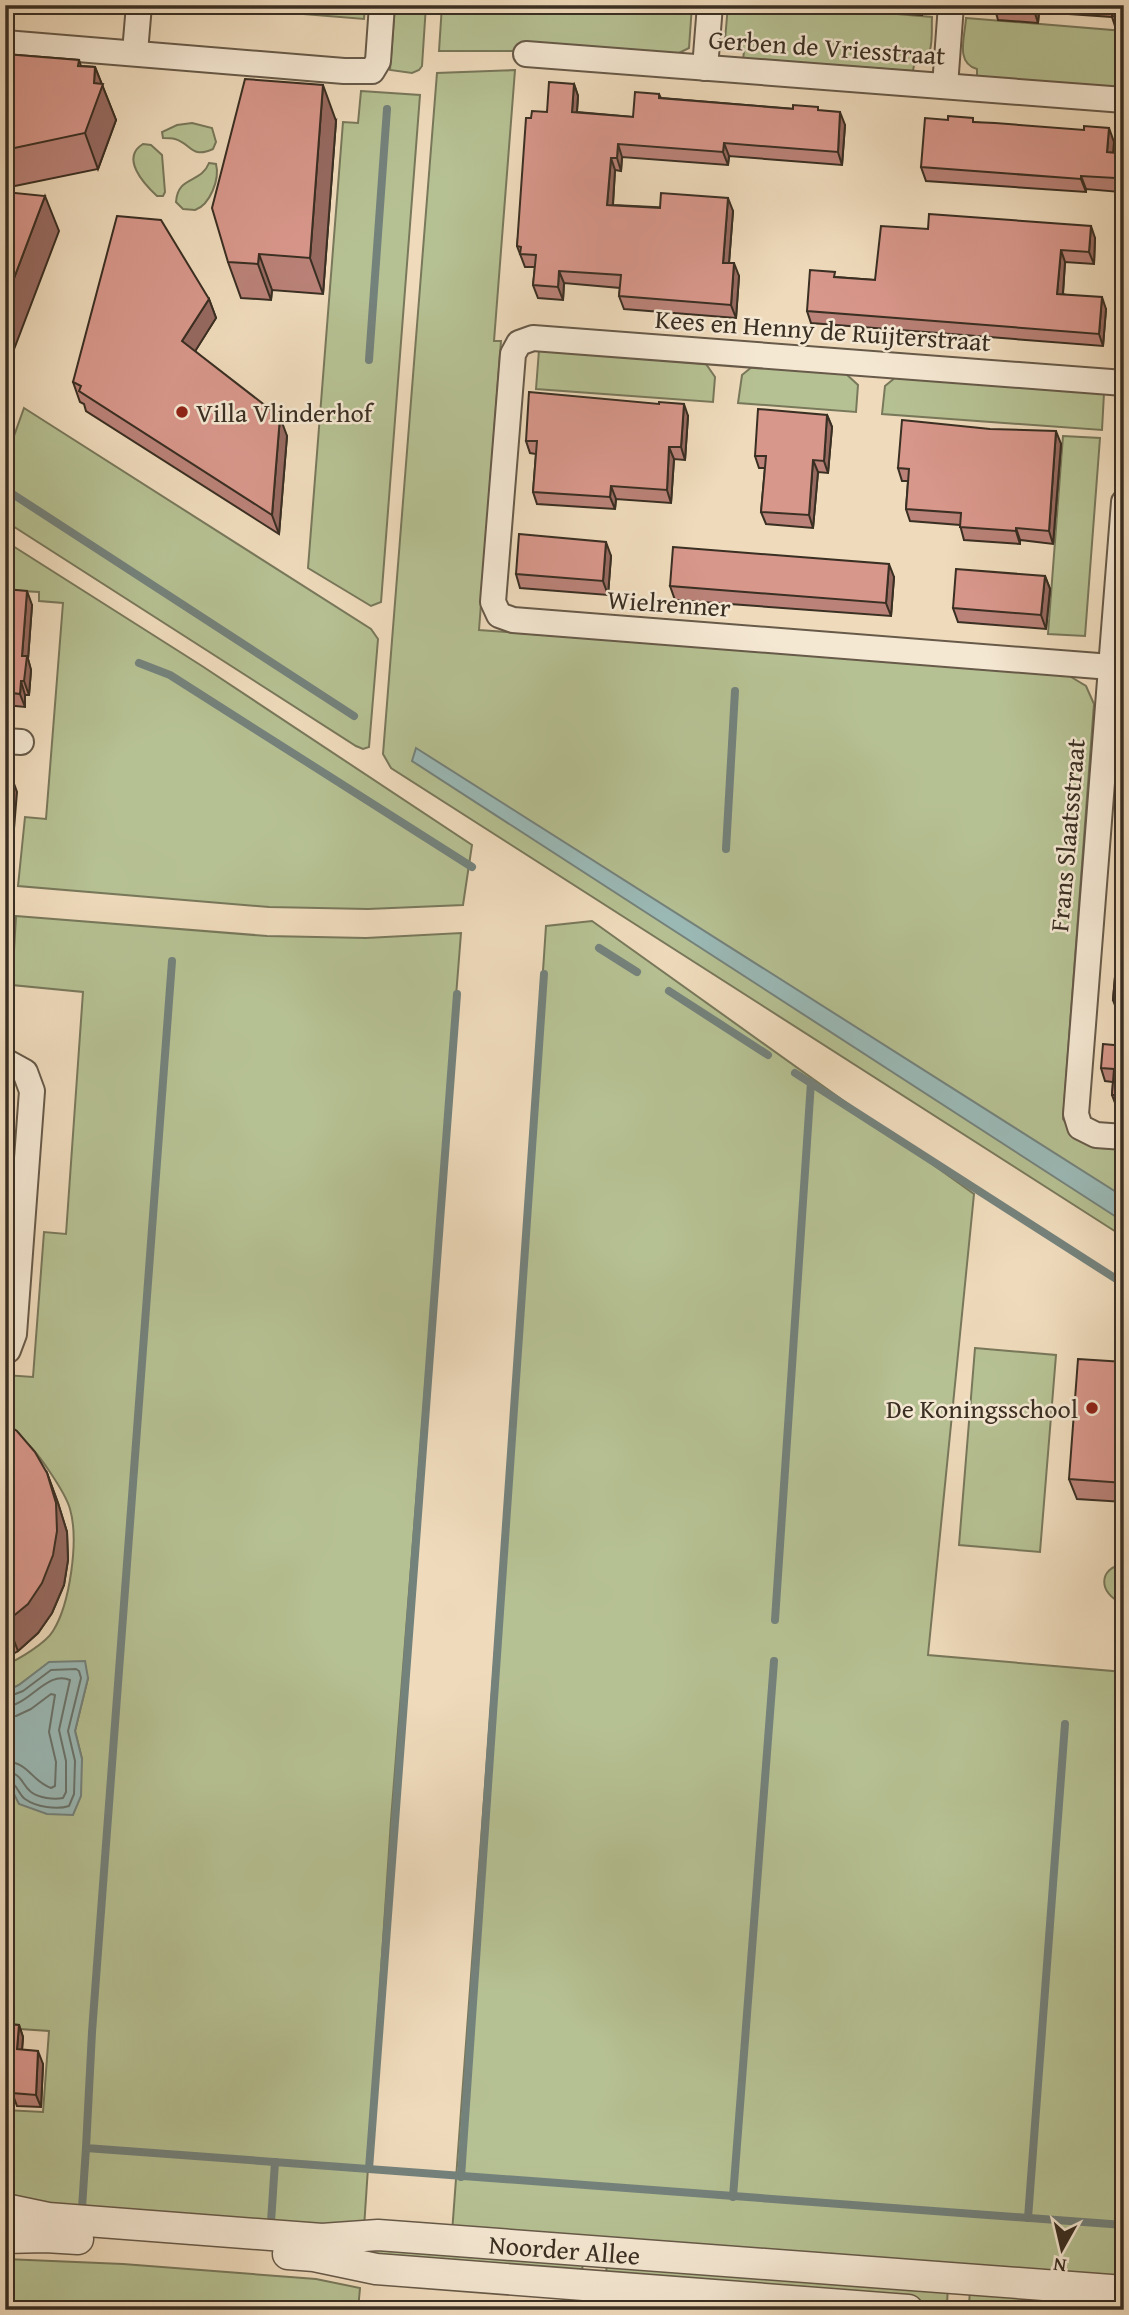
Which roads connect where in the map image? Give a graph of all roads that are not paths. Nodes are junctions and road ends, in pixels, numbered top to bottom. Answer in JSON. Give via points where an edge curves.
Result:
{"nodes":[{"id":1,"x":139,"y":5,"type":"edge"},
{"id":2,"x":383,"y":5,"type":"edge"},
{"id":3,"x":710,"y":5,"type":"edge"},
{"id":4,"x":951,"y":5,"type":"edge"},
{"id":5,"x":5,"y":43,"type":"edge"},
{"id":6,"x":135,"y":52,"type":"junction"},
{"id":7,"x":526,"y":54,"type":"dead end"},
{"id":8,"x":705,"y":68,"type":"junction"},
{"id":9,"x":945,"y":86,"type":"junction"},
{"id":10,"x":1124,"y":100,"type":"edge"},
{"id":11,"x":519,"y":343,"type":"joint"},
{"id":12,"x":1124,"y":383,"type":"edge"},
{"id":13,"x":1124,"y":502,"type":"edge"},
{"id":14,"x":1111,"y":667,"type":"junction"},
{"id":15,"x":5,"y":1061,"type":"edge"},
{"id":16,"x":1124,"y":1137,"type":"edge"},
{"id":17,"x":7,"y":1351,"type":"edge"},
{"id":18,"x":5,"y":2209,"type":"edge"},
{"id":19,"x":5,"y":2238,"type":"edge"},
{"id":20,"x":1124,"y":2291,"type":"edge"},
{"id":21,"x":908,"y":2310,"type":"edge"}],
"edges":[{"from":1,"to":6,"type":"street"},
{"from":2,"to":6,"type":"street","via":[[378,61],[372,71]]},
{"from":3,"to":8,"type":"street"},
{"from":4,"to":9,"type":"street"},
{"from":5,"to":6,"type":"street"},
{"from":7,"to":8,"type":"street","name":"Gerben de Vriesstraat"},
{"from":8,"to":9,"type":"street","name":"Gerben de Vriesstraat"},
{"from":9,"to":10,"type":"street","name":"Gerben de Vriesstraat"},
{"from":11,"to":12,"type":"street","name":"Kees en Henny de Ruijterstraat","via":[[533,338]]},
{"from":11,"to":14,"type":"street","name":"Wielrenner","via":[[513,354],[494,602],[499,615],[513,621]]},
{"from":13,"to":14,"type":"street","name":"Frans Slaatsstraat"},
{"from":14,"to":16,"type":"street","name":"Frans Slaatsstraat","via":[[1076,1114],[1080,1127],[1096,1135]]},
{"from":15,"to":17,"type":"street","via":[[25,1072],[32,1091],[14,1334]]},
{"from":18,"to":20,"type":"street","name":"Noorder Allee","via":[[48,2218],[322,2239],[378,2235]]},
{"from":19,"to":21,"type":"street","name":"Noorder Allee","via":[[314,2256],[376,2269]]}]}
